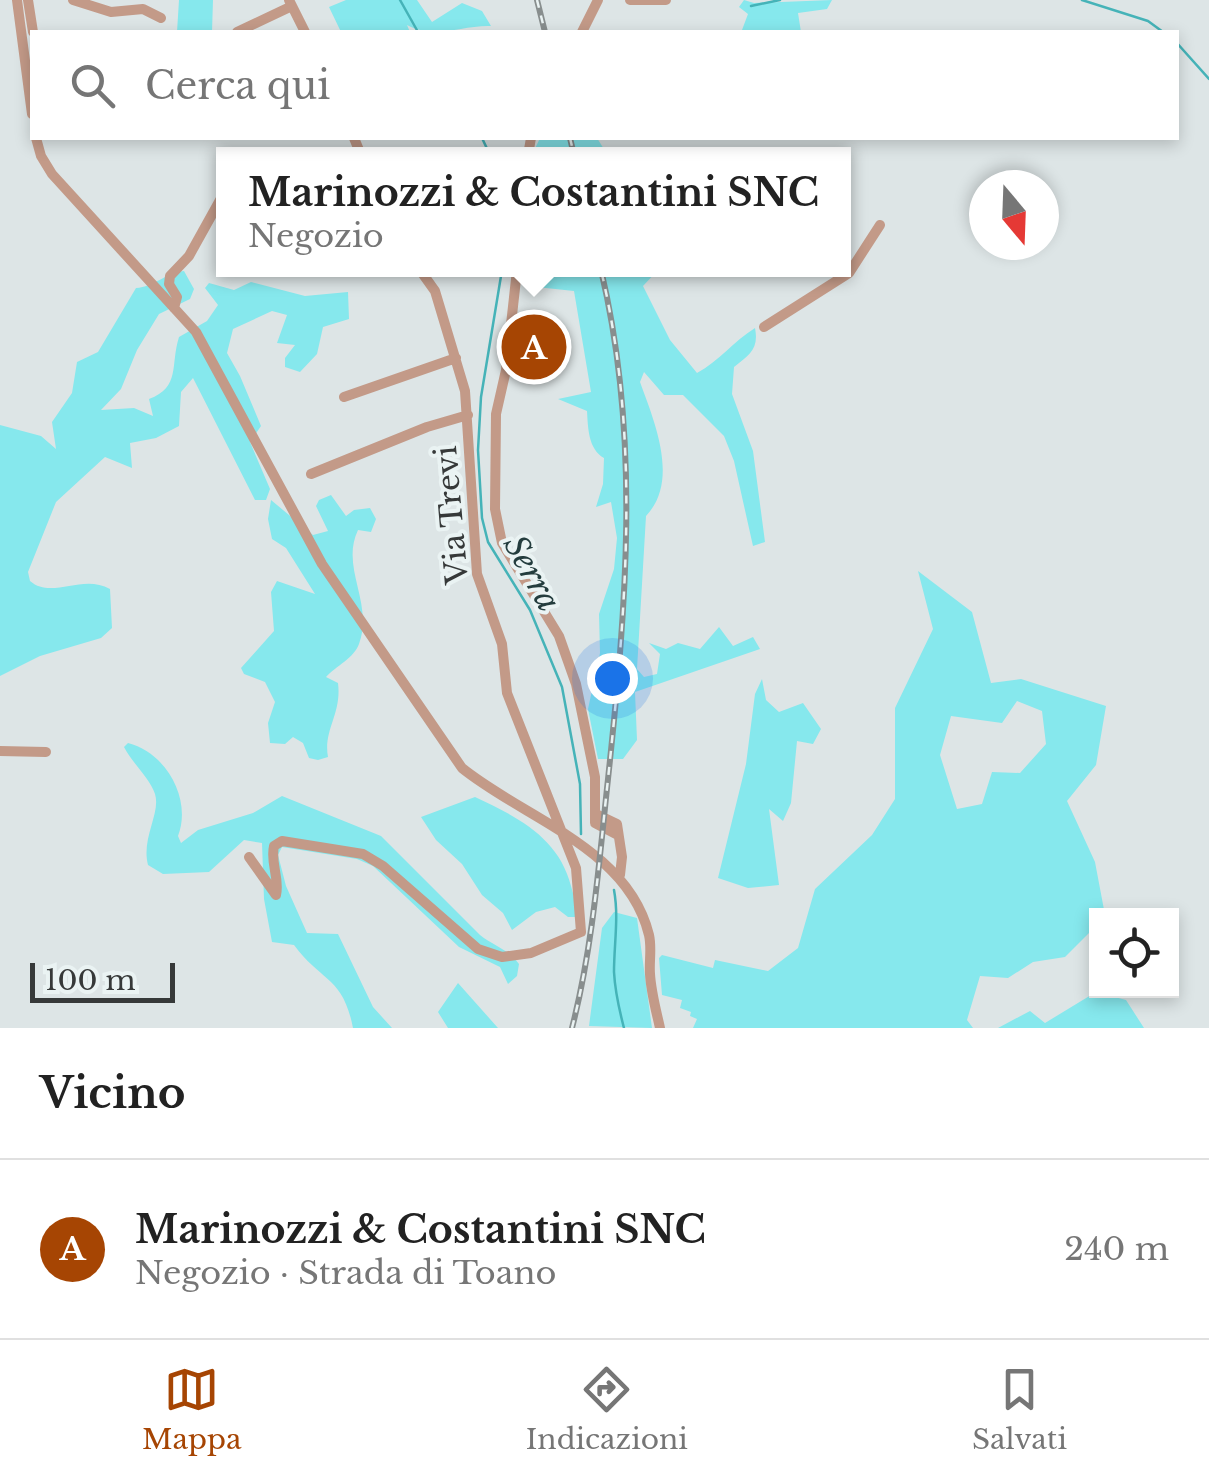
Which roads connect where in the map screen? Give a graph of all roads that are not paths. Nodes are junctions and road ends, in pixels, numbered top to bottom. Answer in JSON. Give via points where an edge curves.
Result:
{"nodes":[{"id":1,"x":17,"y":0,"type":"edge"},
{"id":2,"x":28,"y":0,"type":"edge"},
{"id":3,"x":73,"y":0,"type":"edge"},
{"id":4,"x":598,"y":0,"type":"edge"},
{"id":5,"x":630,"y":0,"type":"edge"},
{"id":6,"x":666,"y":0,"type":"edge"},
{"id":7,"x":290,"y":3,"type":"edge"},
{"id":8,"x":162,"y":18,"type":"dead end"},
{"id":9,"x":32,"y":30,"type":"edge"},
{"id":10,"x":241,"y":30,"type":"edge"},
{"id":11,"x":304,"y":30,"type":"edge"},
{"id":12,"x":583,"y":30,"type":"edge"},
{"id":13,"x":30,"y":99,"type":"edge"},
{"id":14,"x":37,"y":140,"type":"edge"},
{"id":15,"x":216,"y":207,"type":"edge"},
{"id":16,"x":880,"y":225,"type":"dead end"},
{"id":17,"x":851,"y":270,"type":"edge"},
{"id":18,"x":425,"y":277,"type":"edge"},
{"id":19,"x":516,"y":277,"type":"edge"},
{"id":20,"x":843,"y":277,"type":"edge"},
{"id":21,"x":174,"y":308,"type":"junction"},
{"id":22,"x":764,"y":327,"type":"dead end"},
{"id":23,"x":456,"y":358,"type":"junction"},
{"id":24,"x":344,"y":397,"type":"dead end"},
{"id":25,"x":468,"y":415,"type":"junction"},
{"id":26,"x":311,"y":474,"type":"dead end"},
{"id":27,"x":0,"y":750,"type":"edge"},
{"id":28,"x":46,"y":752,"type":"dead end"},
{"id":29,"x":565,"y":836,"type":"junction"},
{"id":30,"x":249,"y":857,"type":"dead end"},
{"id":31,"x":620,"y":875,"type":"junction"},
{"id":32,"x":660,"y":1028,"type":"edge"}],
"edges":[{"from":1,"to":13,"type":"street"},
{"from":2,"to":9,"type":"street"},
{"from":3,"to":8,"type":"street","via":[[112,12],[143,9]]},
{"from":4,"to":12,"type":"street"},
{"from":5,"to":6,"type":"street"},
{"from":7,"to":10,"type":"street"},
{"from":7,"to":11,"type":"street"},
{"from":14,"to":21,"type":"street","via":[[52,174]]},
{"from":15,"to":21,"type":"street","via":[[170,276]]},
{"from":16,"to":17,"type":"street"},
{"from":18,"to":23,"type":"street","name":"Via Trevi"},
{"from":19,"to":31,"type":"street","via":[[496,414],[495,509],[502,543],[558,636],[576,684],[596,777],[596,814],[613,820]]},
{"from":20,"to":22,"type":"street"},
{"from":21,"to":29,"type":"street","via":[[196,332],[322,564],[462,768]]},
{"from":23,"to":24,"type":"street"},
{"from":23,"to":25,"type":"street","name":"Via Trevi"},
{"from":25,"to":26,"type":"street","name":"Via Trevi"},
{"from":25,"to":29,"type":"street","name":"Via Trevi","via":[[476,574],[502,644],[507,692]]},
{"from":27,"to":28,"type":"street"},
{"from":29,"to":30,"type":"street","name":"Via Trevi","via":[[576,868],[581,932],[502,957],[478,949],[363,854],[282,841],[271,862],[276,895]]},
{"from":29,"to":31,"type":"street"},
{"from":31,"to":32,"type":"street","via":[[649,932]]}]}
